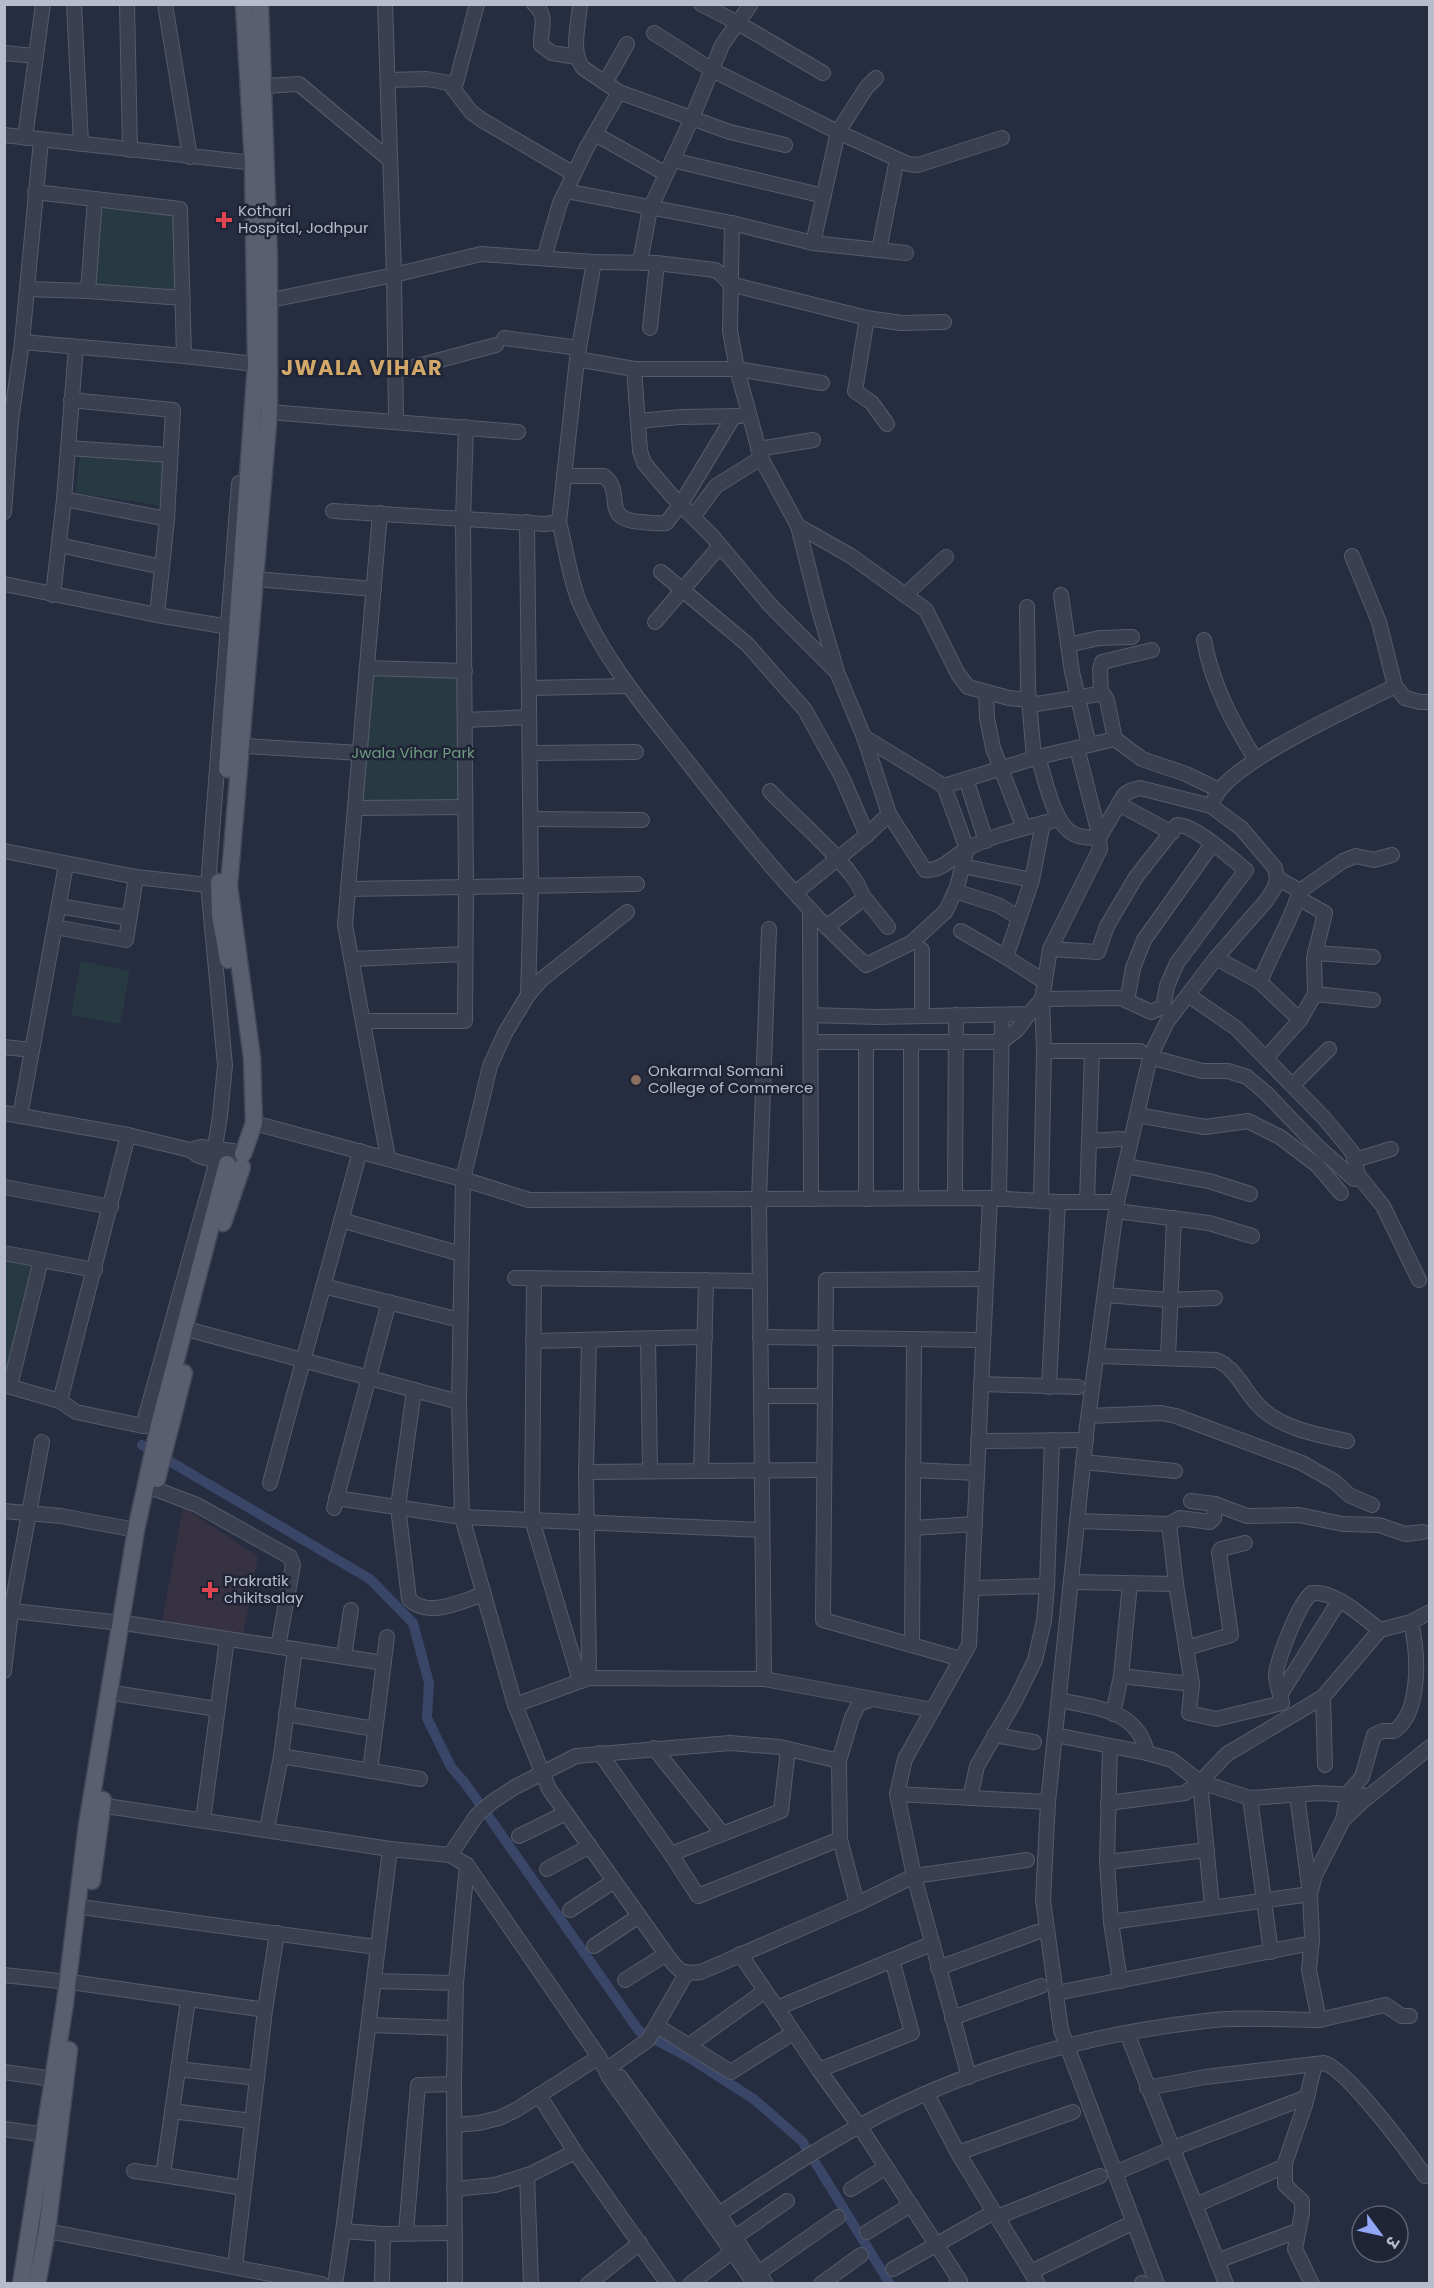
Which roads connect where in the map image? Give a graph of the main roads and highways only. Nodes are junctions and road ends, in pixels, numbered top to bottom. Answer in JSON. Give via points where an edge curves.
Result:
{"nodes":[{"id":1,"x":244,"y":4,"type":"edge"},
{"id":2,"x":260,"y":4,"type":"edge"},
{"id":3,"x":256,"y":164,"type":"junction"},
{"id":4,"x":263,"y":302,"type":"junction"},
{"id":5,"x":235,"y":745,"type":"junction"},
{"id":6,"x":219,"y":888,"type":"junction"},
{"id":7,"x":231,"y":1156,"type":"junction"},
{"id":8,"x":158,"y":1429,"type":"junction"},
{"id":9,"x":152,"y":1485,"type":"junction"},
{"id":10,"x":126,"y":1624,"type":"junction"},
{"id":11,"x":96,"y":1804,"type":"junction"},
{"id":12,"x":73,"y":1983,"type":"junction"},
{"id":13,"x":51,"y":2136,"type":"junction"},
{"id":14,"x":21,"y":2283,"type":"edge"},
{"id":15,"x":37,"y":2283,"type":"edge"}],
"edges":[{"from":1,"to":3,"type":"main road"},
{"from":2,"to":3,"type":"main road","via":[[263,86]]},
{"from":3,"to":4,"type":"main road"},
{"from":4,"to":5,"type":"main road","via":[[252,364],[233,628]]},
{"from":4,"to":5,"type":"main road","via":[[269,412],[255,579]]},
{"from":5,"to":6,"type":"main road"},
{"from":6,"to":7,"type":"main road","via":[[220,915],[246,1060],[246,1103]]},
{"from":6,"to":7,"type":"main road","via":[[252,1058],[254,1123]]},
{"from":7,"to":8,"type":"main road","via":[[196,1262]]},
{"from":7,"to":8,"type":"main road","via":[[224,1221],[194,1331]]},
{"from":8,"to":9,"type":"main road"},
{"from":9,"to":10,"type":"main road"},
{"from":9,"to":10,"type":"main road","via":[[136,1530]]},
{"from":10,"to":11,"type":"main road"},
{"from":10,"to":11,"type":"main road","via":[[120,1694]]},
{"from":11,"to":12,"type":"main road"},
{"from":11,"to":12,"type":"main road","via":[[88,1908]]},
{"from":12,"to":13,"type":"main road"},
{"from":12,"to":13,"type":"main road","via":[[53,2079]]},
{"from":13,"to":14,"type":"main road"},
{"from":13,"to":15,"type":"main road","via":[[47,2231]]}]}
